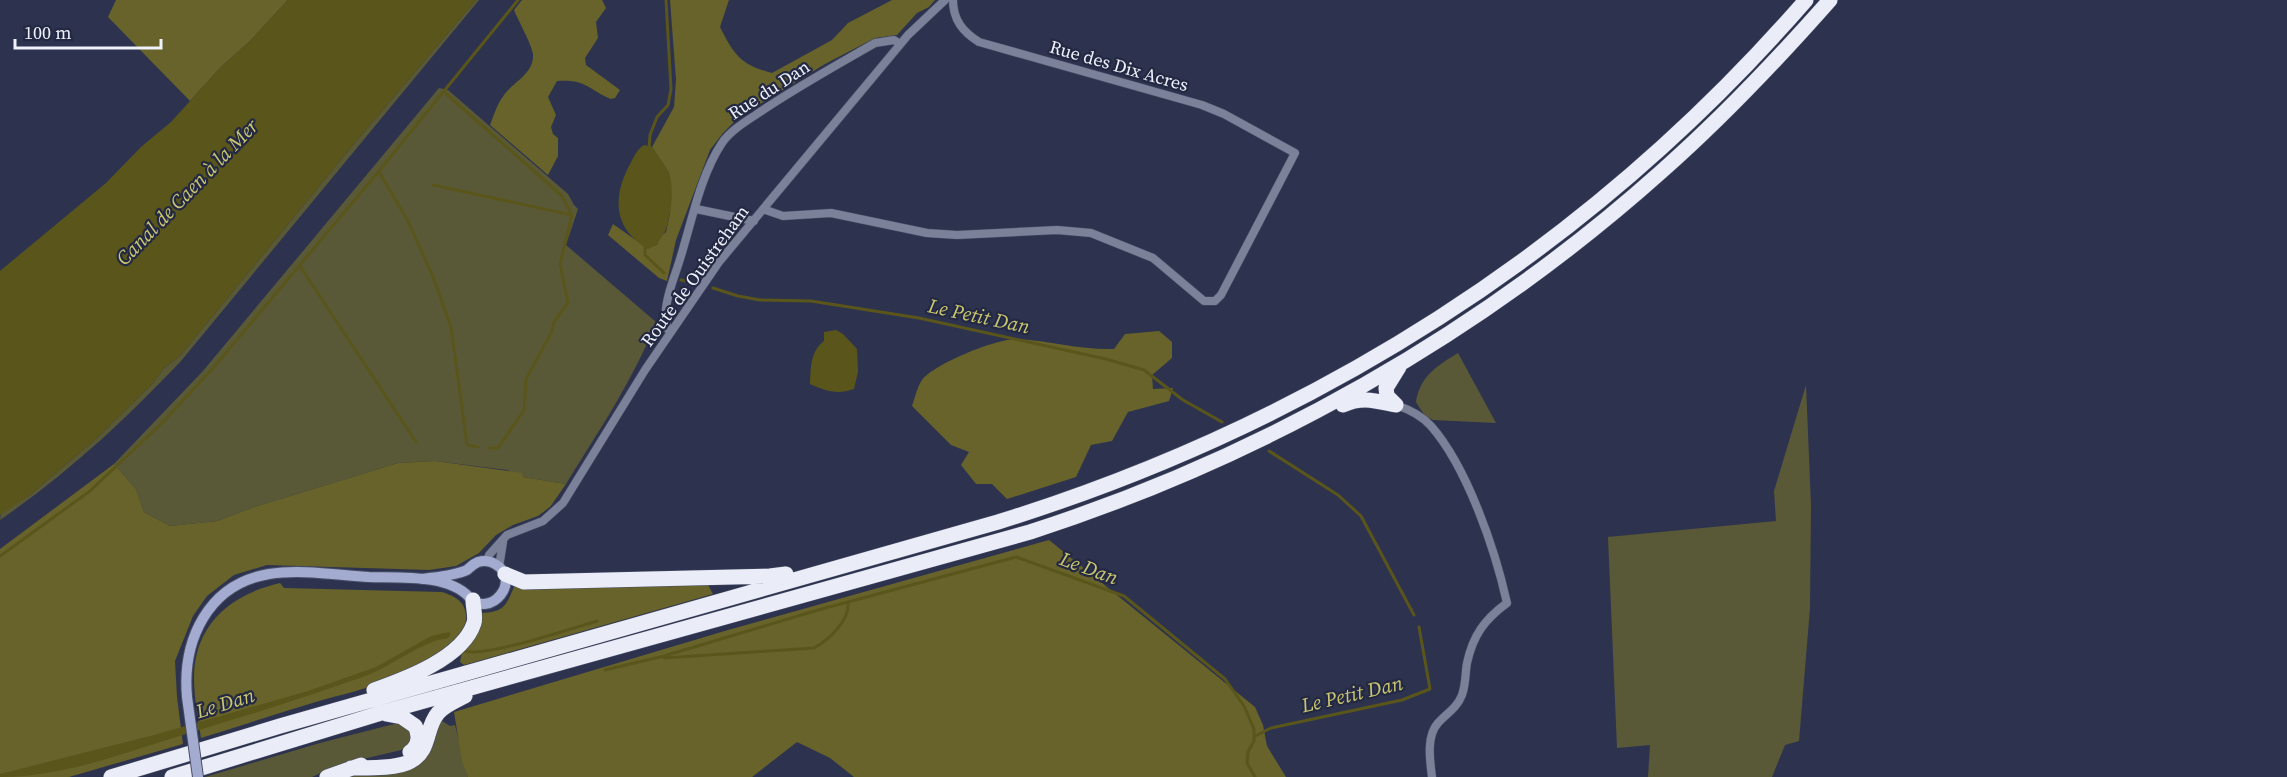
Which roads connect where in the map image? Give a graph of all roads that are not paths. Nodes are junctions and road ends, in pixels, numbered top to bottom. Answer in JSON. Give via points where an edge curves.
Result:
{"nodes":[{"id":1,"x":945,"y":0,"type":"edge"},
{"id":2,"x":953,"y":0,"type":"edge"},
{"id":3,"x":1806,"y":0,"type":"edge"},
{"id":4,"x":1830,"y":0,"type":"edge"},
{"id":5,"x":900,"y":44,"type":"junction"},
{"id":6,"x":696,"y":209,"type":"junction"},
{"id":7,"x":763,"y":209,"type":"junction"},
{"id":8,"x":754,"y":221,"type":"junction"},
{"id":9,"x":670,"y":333,"type":"junction"},
{"id":10,"x":1400,"y":365,"type":"junction"},
{"id":11,"x":1396,"y":405,"type":"junction"},
{"id":12,"x":1326,"y":406,"type":"junction"},
{"id":13,"x":503,"y":542,"type":"junction"},
{"id":14,"x":487,"y":561,"type":"junction"},
{"id":15,"x":468,"y":569,"type":"junction"},
{"id":16,"x":831,"y":569,"type":"junction"},
{"id":17,"x":502,"y":571,"type":"junction"},
{"id":18,"x":422,"y":579,"type":"junction"},
{"id":19,"x":469,"y":596,"type":"junction"},
{"id":20,"x":477,"y":686,"type":"junction"},
{"id":21,"x":381,"y":713,"type":"junction"},
{"id":22,"x":280,"y":726,"type":"junction"},
{"id":23,"x":351,"y":768,"type":"junction"},
{"id":24,"x":111,"y":777,"type":"edge"},
{"id":25,"x":172,"y":777,"type":"edge"},
{"id":26,"x":198,"y":777,"type":"edge"},
{"id":27,"x":327,"y":777,"type":"edge"},
{"id":28,"x":1432,"y":777,"type":"edge"}],
"edges":[{"from":1,"to":5,"type":"street","name":"Route de Ouistreham"},
{"from":2,"to":7,"type":"street","name":"Rue des Dix Acres","via":[[958,22],[966,34],[979,42],[1202,105],[1295,153],[1221,295],[1215,301],[1204,301],[1153,258],[1091,233],[1057,230],[947,235],[831,213],[783,216]]},
{"from":3,"to":16,"type":"highway","via":[[1720,91],[1614,188],[1513,268],[1388,350],[1247,425],[1110,485],[998,522]]},
{"from":4,"to":10,"type":"highway","via":[[1726,111],[1631,198],[1513,290]]},
{"from":5,"to":6,"type":"street","name":"Rue du Dan","via":[[894,40],[875,43],[732,132],[710,166]]},
{"from":5,"to":7,"type":"street","name":"Route de Ouistreham"},
{"from":6,"to":8,"type":"street"},
{"from":6,"to":9,"type":"street","name":"Rue du Dan","via":[[665,312]]},
{"from":7,"to":8,"type":"street","name":"Route de Ouistreham"},
{"from":8,"to":9,"type":"street","name":"Route de Ouistreham"},
{"from":9,"to":13,"type":"street","name":"Route de Ouistreham","via":[[563,503],[543,521],[507,535]]},
{"from":10,"to":11,"type":"highway","via":[[1386,388],[1387,396]]},
{"from":10,"to":12,"type":"highway"},
{"from":11,"to":12,"type":"highway","via":[[1360,399],[1340,407]]},
{"from":11,"to":28,"type":"street","via":[[1430,424],[1449,450],[1470,490],[1507,603],[1489,616],[1477,633],[1460,700],[1436,724],[1430,752]]},
{"from":12,"to":20,"type":"highway","via":[[1198,468],[1065,520]]},
{"from":13,"to":14,"type":"street","name":"Route de Ouistreham"},
{"from":13,"to":17,"type":"street"},
{"from":14,"to":15,"type":"street"},
{"from":14,"to":17,"type":"street"},
{"from":15,"to":18,"type":"street"},
{"from":15,"to":19,"type":"street","via":[[463,581]]},
{"from":16,"to":17,"type":"highway","via":[[770,576],[524,582]]},
{"from":16,"to":22,"type":"highway"},
{"from":17,"to":19,"type":"street","via":[[506,585],[499,598],[481,603]]},
{"from":18,"to":19,"type":"street","via":[[448,584]]},
{"from":18,"to":26,"type":"street","bridge":true,"via":[[269,574],[241,583],[213,604],[196,631],[187,662],[187,697]]},
{"from":19,"to":22,"type":"highway","via":[[474,622],[469,634],[437,663],[409,678]]},
{"from":20,"to":21,"type":"highway"},
{"from":20,"to":23,"type":"highway","via":[[439,712],[422,753],[411,761]]},
{"from":21,"to":23,"type":"highway","via":[[409,719],[418,730],[416,747],[402,755]]},
{"from":21,"to":25,"type":"highway"},
{"from":22,"to":24,"type":"highway"},
{"from":23,"to":27,"type":"highway"}]}
